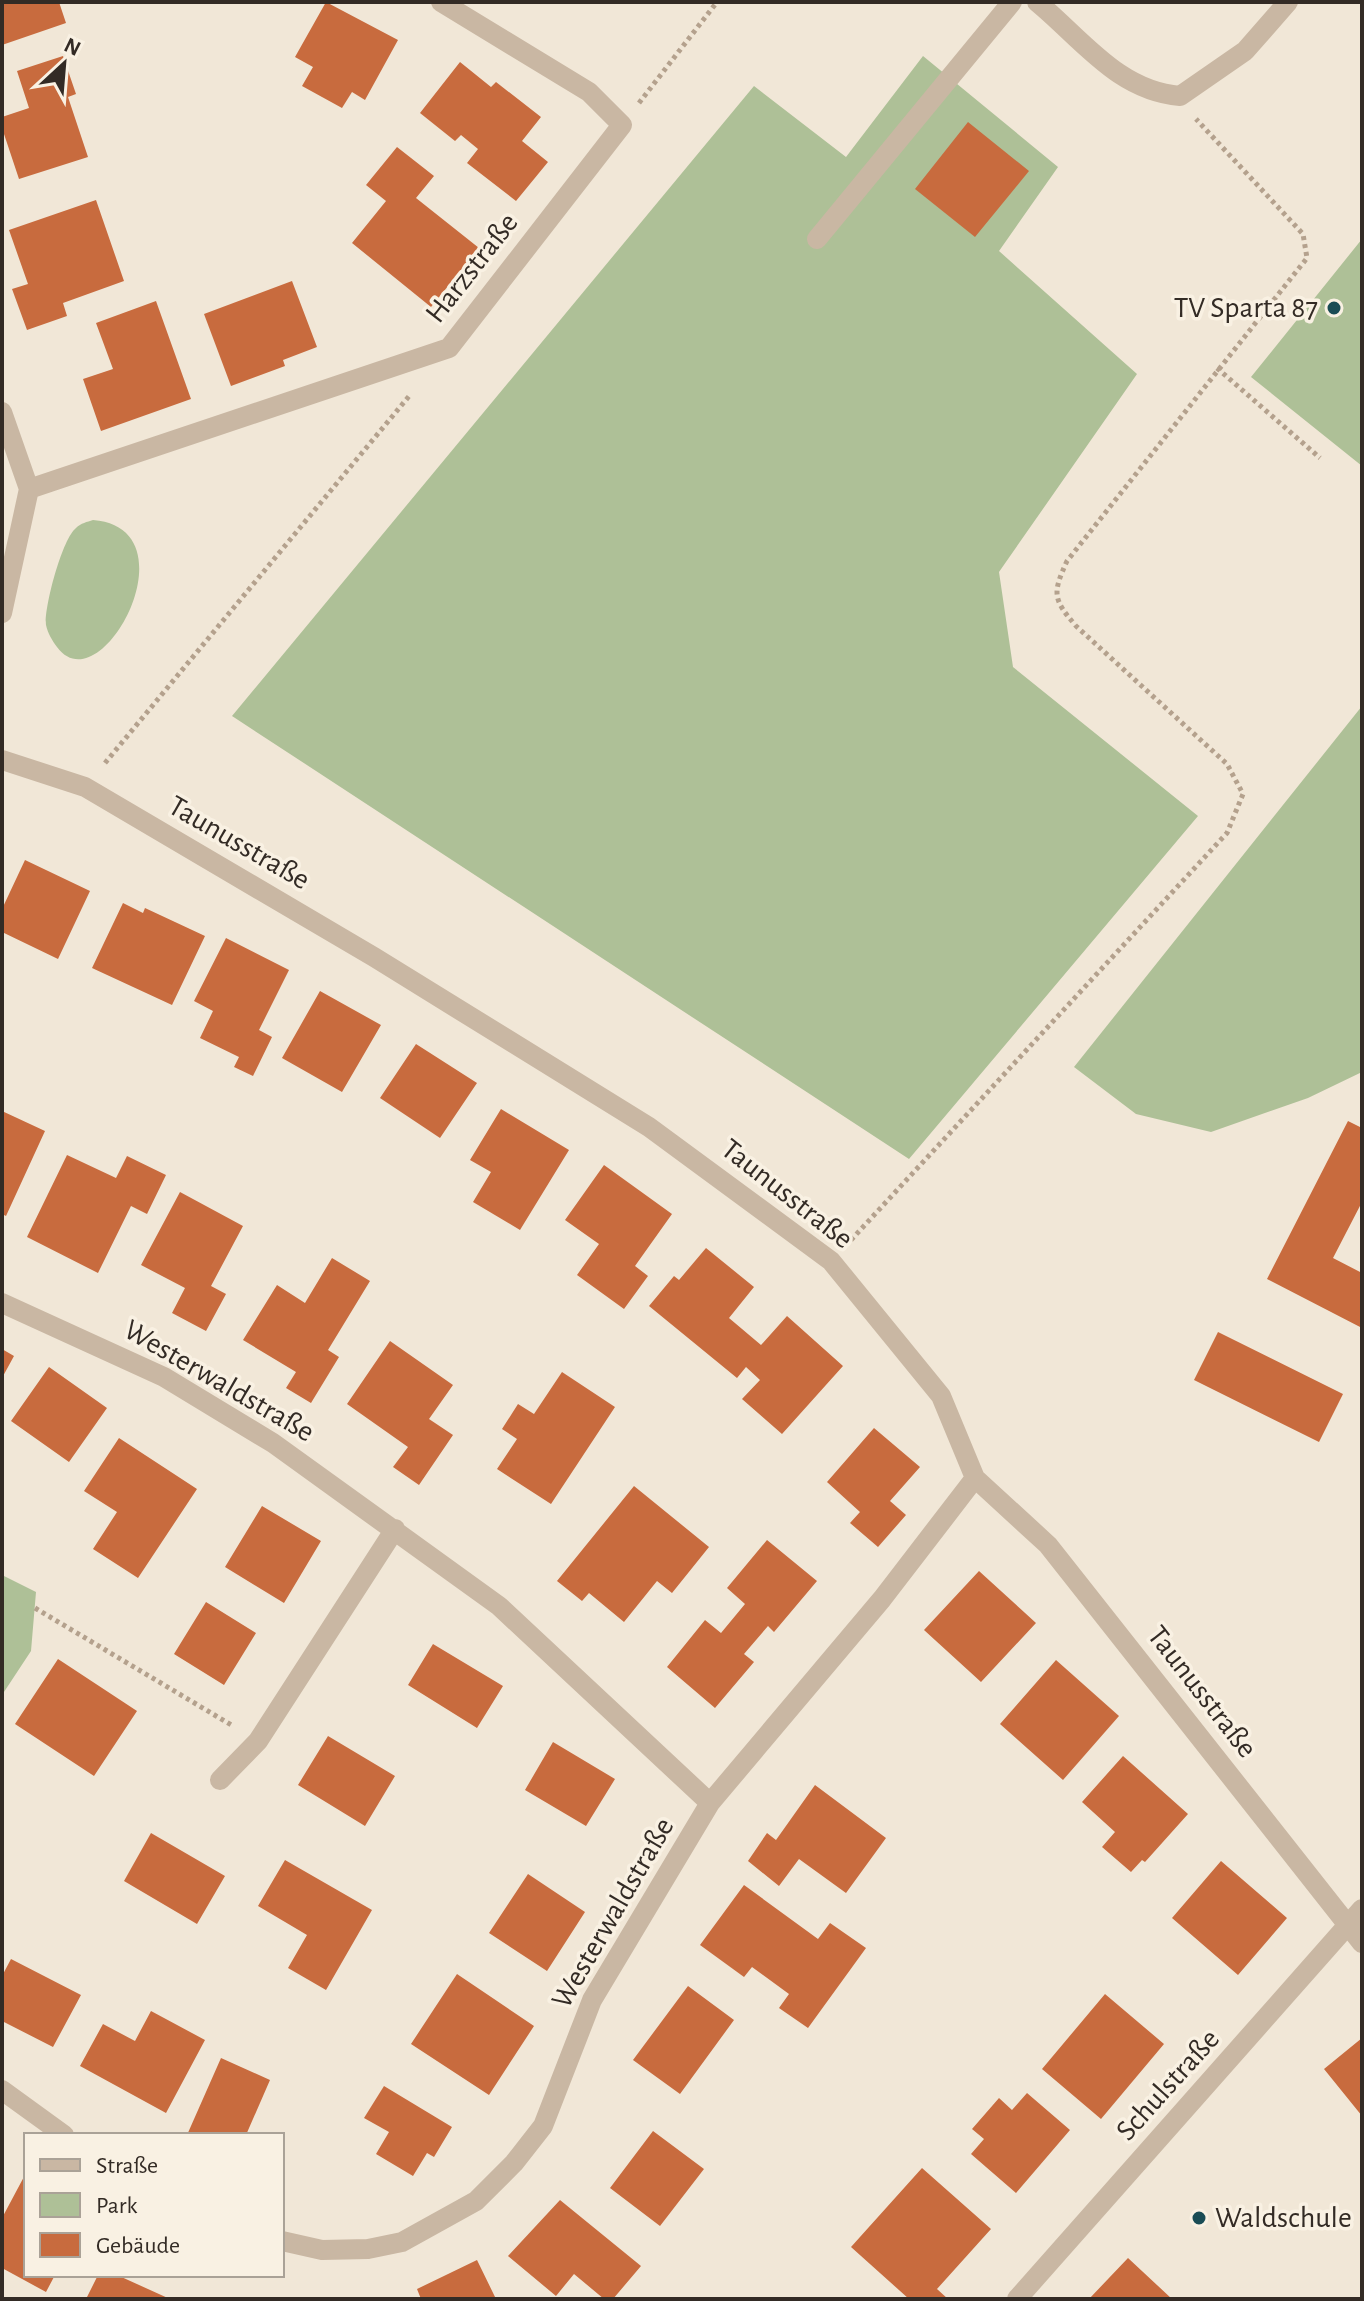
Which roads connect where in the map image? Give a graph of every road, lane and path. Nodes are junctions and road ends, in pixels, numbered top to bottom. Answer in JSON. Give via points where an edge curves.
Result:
{"nodes":[{"id":1,"x":441,"y":2,"type":"edge"},
{"id":2,"x":717,"y":2,"type":"edge"},
{"id":3,"x":1012,"y":2,"type":"edge"},
{"id":4,"x":1037,"y":2,"type":"edge"},
{"id":5,"x":1288,"y":2,"type":"edge"},
{"id":6,"x":1180,"y":96,"type":"junction"},
{"id":7,"x":622,"y":125,"type":"junction"},
{"id":8,"x":817,"y":239,"type":"dead end"},
{"id":9,"x":449,"y":348,"type":"junction"},
{"id":10,"x":1217,"y":368,"type":"junction"},
{"id":11,"x":2,"y":412,"type":"edge"},
{"id":12,"x":1320,"y":458,"type":"dead end"},
{"id":13,"x":29,"y":489,"type":"junction"},
{"id":14,"x":2,"y":613,"type":"edge"},
{"id":15,"x":2,"y":760,"type":"edge"},
{"id":16,"x":85,"y":787,"type":"junction"},
{"id":17,"x":831,"y":1261,"type":"junction"},
{"id":18,"x":2,"y":1303,"type":"edge"},
{"id":19,"x":975,"y":1478,"type":"junction"},
{"id":20,"x":395,"y":1529,"type":"junction"},
{"id":21,"x":35,"y":1608,"type":"dead end"},
{"id":22,"x":258,"y":1741,"type":"junction"},
{"id":23,"x":220,"y":1780,"type":"dead end"},
{"id":24,"x":710,"y":1803,"type":"junction"},
{"id":25,"x":1362,"y":1909,"type":"edge"},
{"id":26,"x":1348,"y":1927,"type":"junction"},
{"id":27,"x":1362,"y":1943,"type":"edge"},
{"id":28,"x":2,"y":2090,"type":"edge"},
{"id":29,"x":61,"y":2133,"type":"edge"},
{"id":30,"x":284,"y":2241,"type":"edge"},
{"id":31,"x":1017,"y":2299,"type":"edge"}],
"edges":[{"from":1,"to":7,"type":"street","via":[[589,92]]},
{"from":2,"to":7,"type":"path"},
{"from":3,"to":8,"type":"street"},
{"from":4,"to":6,"type":"street","via":[[1132,83]]},
{"from":5,"to":6,"type":"street","via":[[1245,51]]},
{"from":6,"to":10,"type":"path","via":[[1303,234],[1307,258]]},
{"from":7,"to":9,"type":"street","name":"Harzstraße"},
{"from":9,"to":13,"type":"street","name":"Harzstraße"},
{"from":9,"to":16,"type":"path"},
{"from":10,"to":12,"type":"path"},
{"from":10,"to":17,"type":"path","via":[[1067,561],[1055,587],[1058,606],[1076,626],[1227,764],[1243,794],[1227,833]]},
{"from":11,"to":13,"type":"street"},
{"from":13,"to":14,"type":"street"},
{"from":15,"to":16,"type":"street","name":"Taunusstraße"},
{"from":16,"to":17,"type":"street","name":"Taunusstraße","via":[[649,1127]]},
{"from":17,"to":19,"type":"street","name":"Taunusstraße","via":[[941,1396]]},
{"from":18,"to":20,"type":"street","name":"Westerwaldstraße","via":[[164,1377],[273,1443]]},
{"from":19,"to":24,"type":"street","name":"Westerwaldstraße","via":[[882,1599]]},
{"from":19,"to":26,"type":"street","name":"Taunusstraße","via":[[1048,1545]]},
{"from":20,"to":22,"type":"street"},
{"from":20,"to":24,"type":"street","name":"Westerwaldstraße","via":[[499,1606]]},
{"from":21,"to":22,"type":"path"},
{"from":22,"to":23,"type":"street"},
{"from":24,"to":30,"type":"street","name":"Westerwaldstraße","via":[[592,2000],[543,2126],[514,2163],[476,2201],[402,2242],[322,2250]]},
{"from":25,"to":26,"type":"street","name":"Schulstraße"},
{"from":26,"to":27,"type":"street","name":"Taunusstraße"},
{"from":26,"to":31,"type":"street","name":"Schulstraße"},
{"from":28,"to":29,"type":"street"}]}
